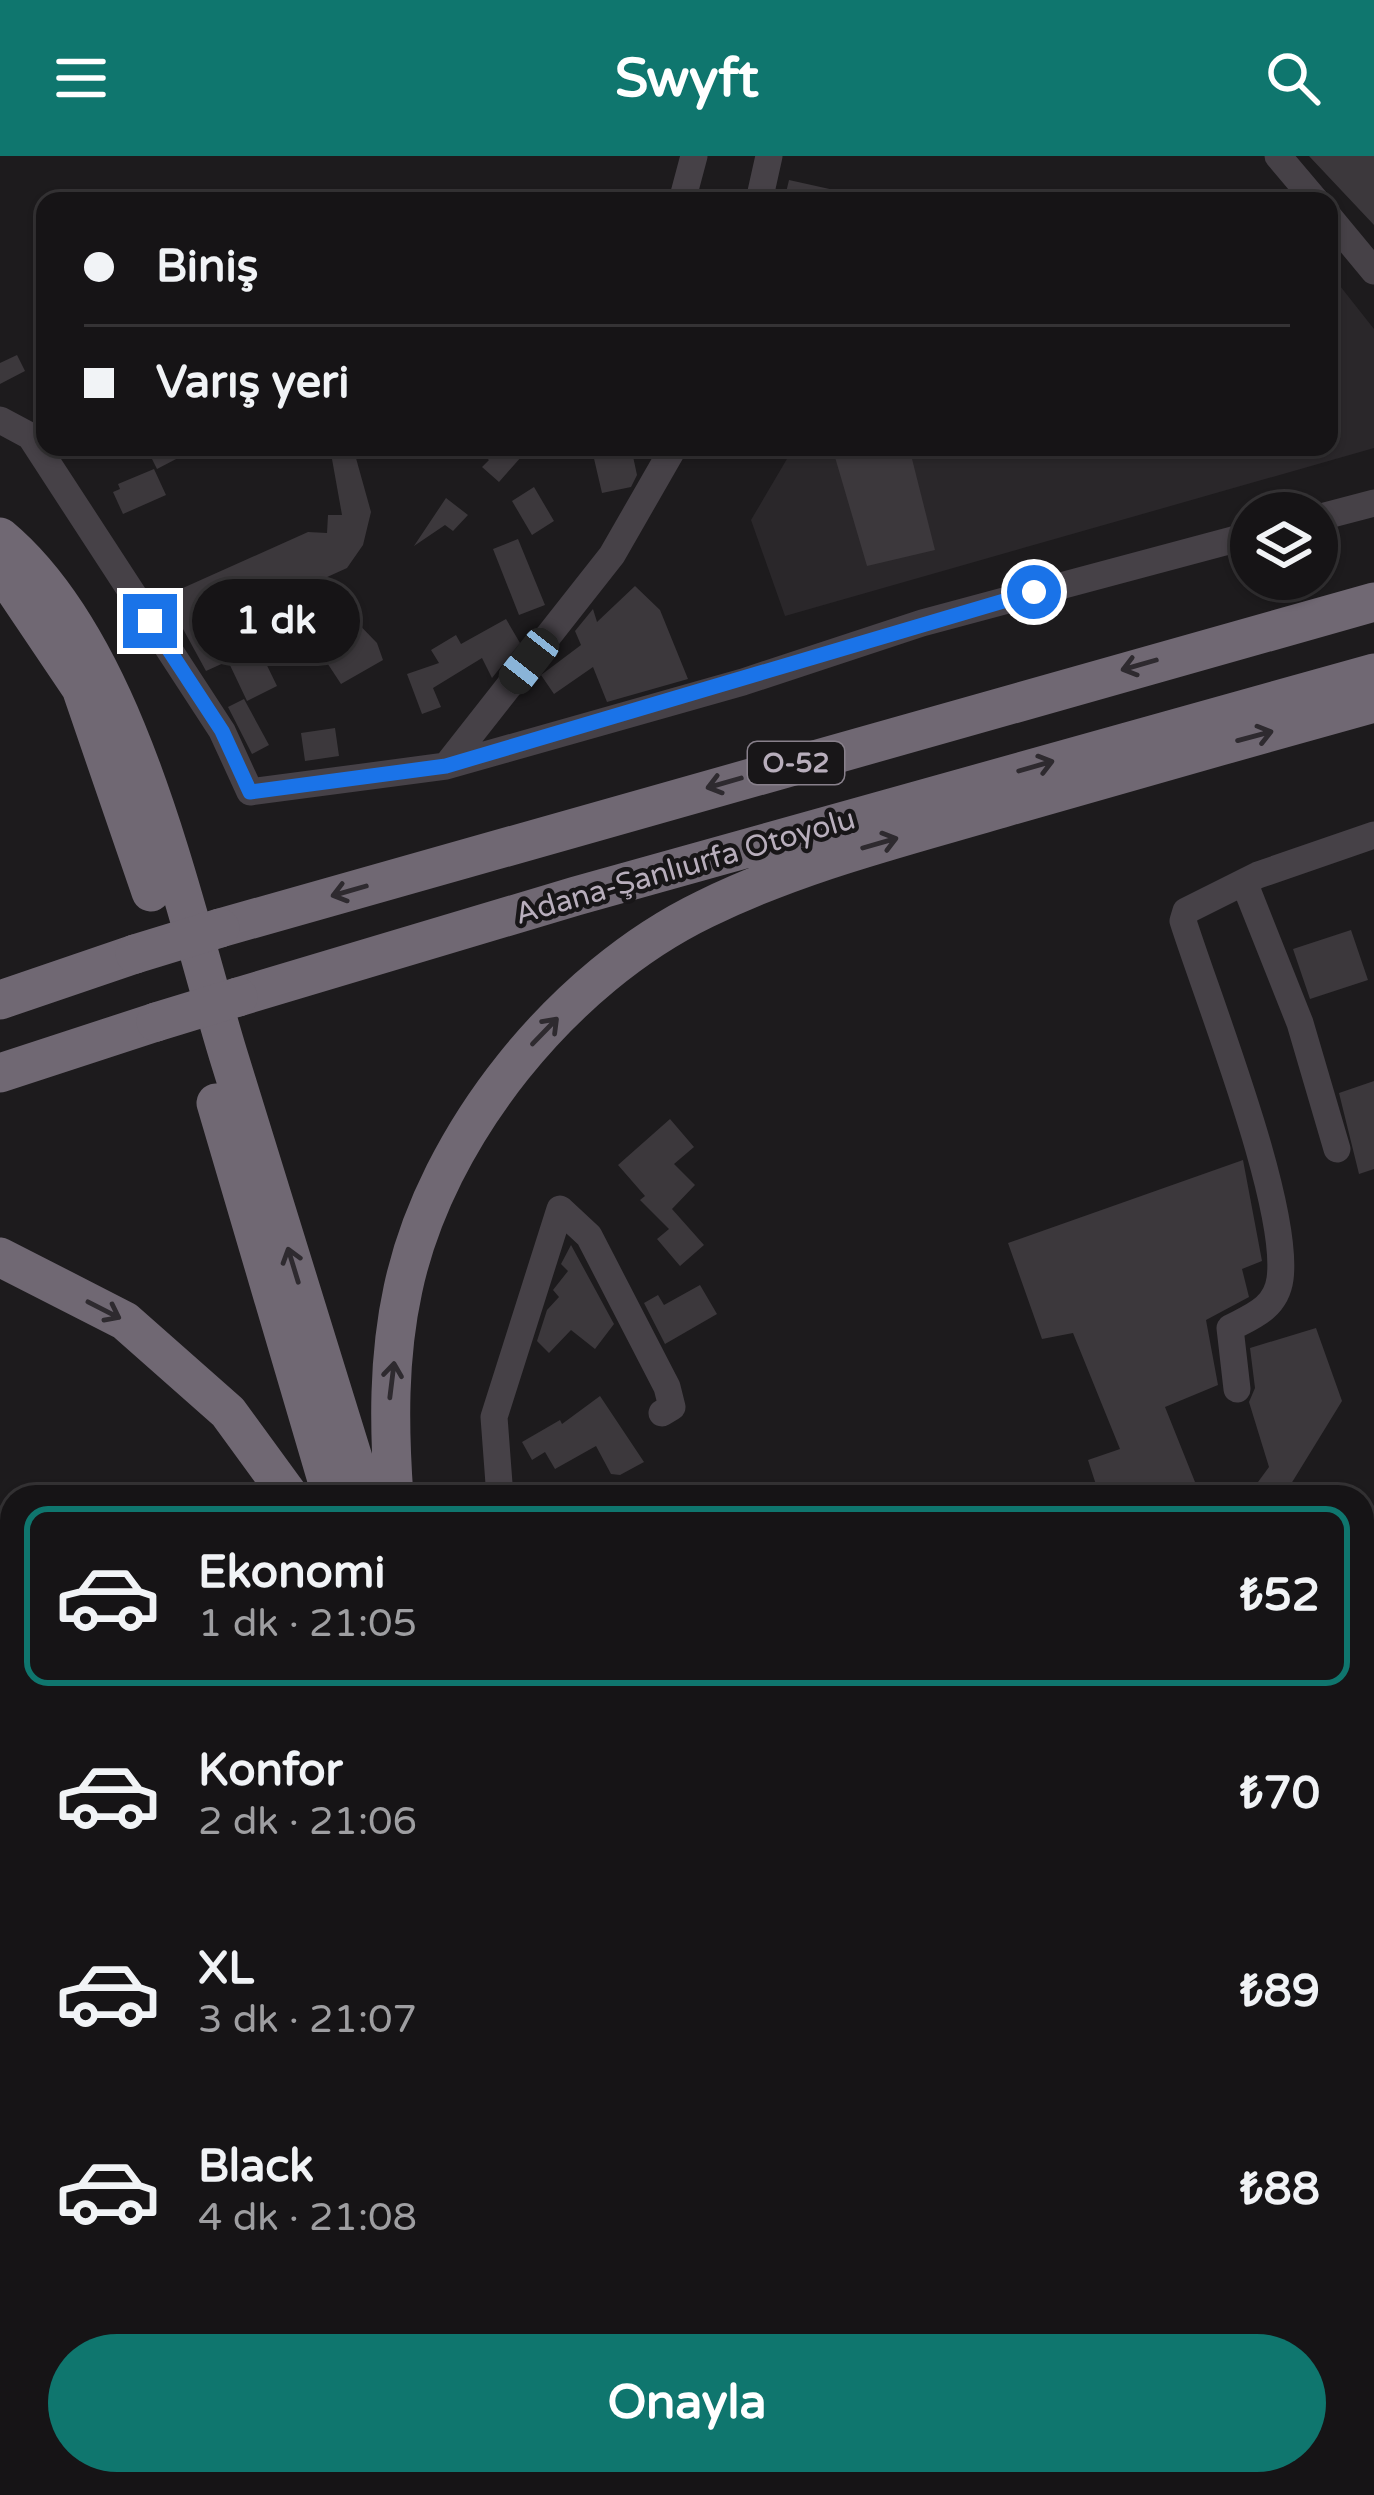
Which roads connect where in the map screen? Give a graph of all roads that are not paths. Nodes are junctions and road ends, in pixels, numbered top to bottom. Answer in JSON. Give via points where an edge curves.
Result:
{"nodes":[{"id":1,"x":694,"y":156,"type":"edge"},
{"id":2,"x":769,"y":156,"type":"edge"},
{"id":3,"x":1278,"y":156,"type":"edge"},
{"id":4,"x":684,"y":192,"type":"edge"},
{"id":5,"x":761,"y":192,"type":"edge"},
{"id":6,"x":1308,"y":192,"type":"edge"},
{"id":7,"x":1338,"y":228,"type":"edge"},
{"id":8,"x":1374,"y":271,"type":"edge"},
{"id":9,"x":0,"y":420,"type":"edge"},
{"id":10,"x":36,"y":445,"type":"edge"},
{"id":11,"x":43,"y":456,"type":"edge"},
{"id":12,"x":669,"y":456,"type":"edge"},
{"id":13,"x":1374,"y":503,"type":"edge"},
{"id":14,"x":1338,"y":512,"type":"edge"},
{"id":15,"x":0,"y":537,"type":"edge"},
{"id":16,"x":1230,"y":541,"type":"edge"},
{"id":17,"x":0,"y":568,"type":"edge"},
{"id":18,"x":1374,"y":602,"type":"edge"},
{"id":19,"x":1374,"y":674,"type":"edge"},
{"id":20,"x":1374,"y":703,"type":"edge"},
{"id":21,"x":446,"y":766,"type":"junction"},
{"id":22,"x":1374,"y":835,"type":"edge"},
{"id":23,"x":1244,"y":882,"type":"junction"},
{"id":24,"x":0,"y":997,"type":"edge"},
{"id":25,"x":0,"y":1073,"type":"edge"},
{"id":26,"x":1336,"y":1150,"type":"dead end"},
{"id":27,"x":0,"y":1257,"type":"edge"},
{"id":28,"x":1237,"y":1389,"type":"dead end"},
{"id":29,"x":662,"y":1413,"type":"dead end"},
{"id":30,"x":281,"y":1485,"type":"edge"},
{"id":31,"x":328,"y":1485,"type":"edge"},
{"id":32,"x":361,"y":1485,"type":"edge"},
{"id":33,"x":393,"y":1485,"type":"edge"},
{"id":34,"x":499,"y":1485,"type":"edge"}],
"edges":[{"from":1,"to":4,"type":"street"},
{"from":2,"to":5,"type":"street"},
{"from":3,"to":6,"type":"street"},
{"from":7,"to":8,"type":"street"},
{"from":9,"to":10,"type":"street"},
{"from":11,"to":21,"type":"street","via":[[222,731],[250,792]]},
{"from":12,"to":21,"type":"street","via":[[612,555]]},
{"from":13,"to":14,"type":"street"},
{"from":32,"to":15,"type":"highway","one_way":true,"via":[[145,783],[87,643],[27,560]]},
{"from":16,"to":21,"type":"street","via":[[922,622]]},
{"from":17,"to":31,"type":"highway","via":[[81,688],[202,1056]]},
{"from":18,"to":24,"type":"highway","number":"O-52","one_way":true,"bridge":true},
{"from":25,"to":19,"type":"highway","name":"Adana-Şanlıurfa Otoyolu","number":"O-52","one_way":true,"bridge":true,"via":[[576,896]]},
{"from":33,"to":20,"type":"highway","one_way":true,"via":[[388,1413],[404,1287],[450,1162],[514,1064],[598,975],[701,910],[807,864]]},
{"from":22,"to":23,"type":"street"},
{"from":23,"to":26,"type":"street","via":[[1300,1023]]},
{"from":23,"to":28,"type":"street","via":[[1186,911],[1183,921],[1275,1228],[1280,1280],[1267,1309],[1230,1328]]},
{"from":27,"to":30,"type":"highway","one_way":true,"via":[[125,1321],[228,1412]]},
{"from":29,"to":34,"type":"street","via":[[672,1407],[667,1387],[589,1236],[560,1209],[494,1417]]}]}
